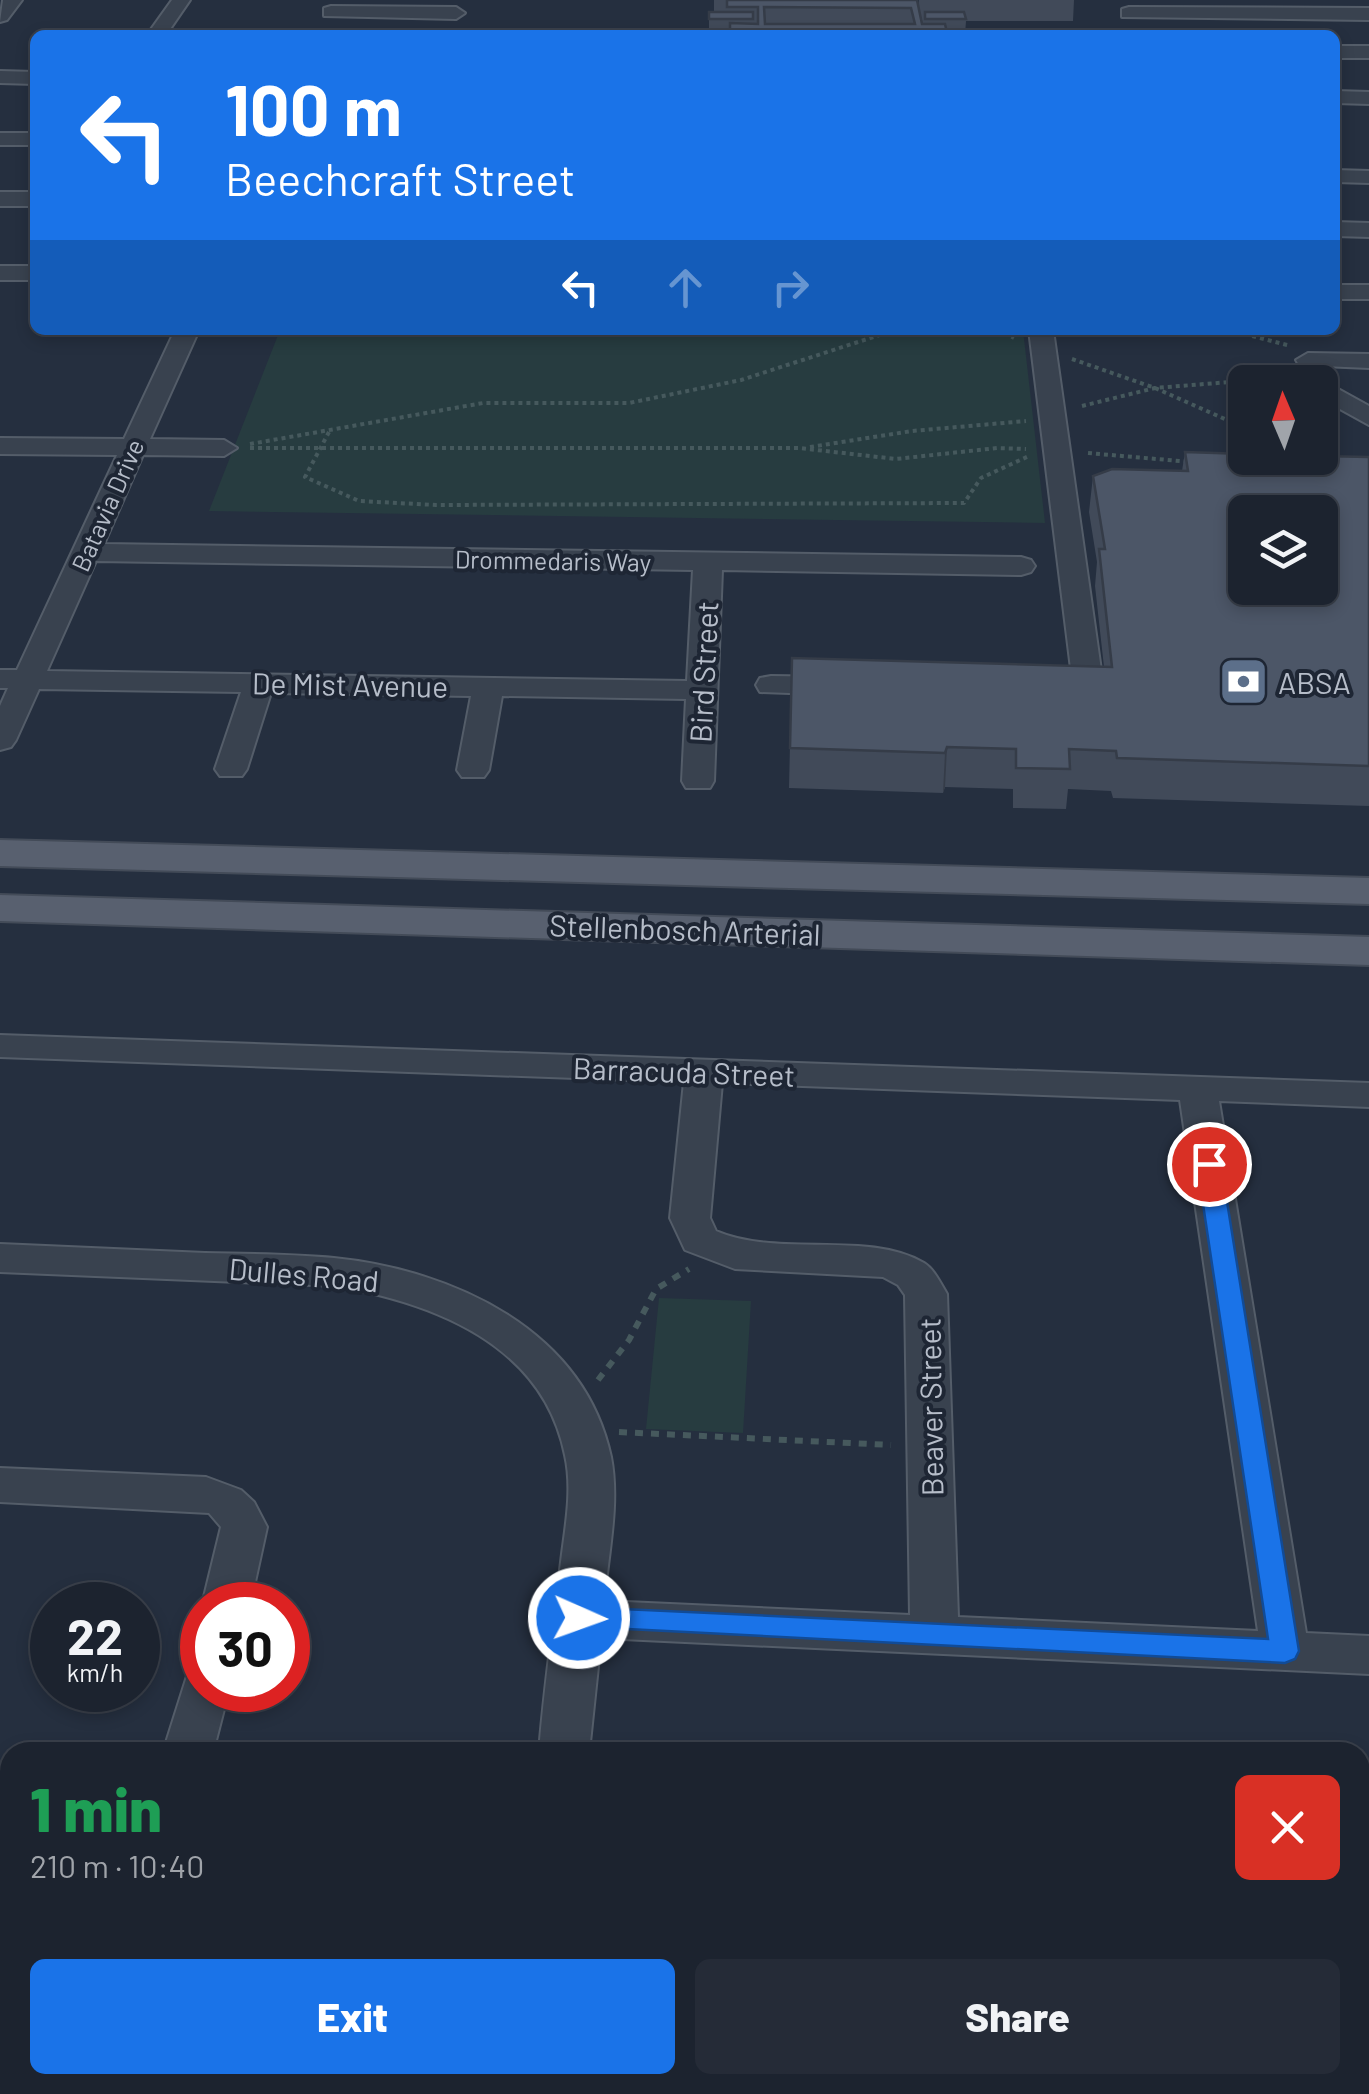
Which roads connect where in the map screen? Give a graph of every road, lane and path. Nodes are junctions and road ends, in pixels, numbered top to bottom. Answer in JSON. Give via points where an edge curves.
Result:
{"nodes":[{"id":1,"x":12,"y":0,"type":"edge"},
{"id":2,"x":181,"y":0,"type":"edge"},
{"id":3,"x":334,"y":6,"type":"edge"},
{"id":4,"x":1188,"y":7,"type":"edge"},
{"id":5,"x":456,"y":12,"type":"dead end"},
{"id":6,"x":1128,"y":13,"type":"dead end"},
{"id":7,"x":1369,"y":14,"type":"edge"},
{"id":8,"x":0,"y":16,"type":"edge"},
{"id":9,"x":160,"y":30,"type":"edge"},
{"id":10,"x":323,"y":30,"type":"edge"},
{"id":11,"x":1200,"y":30,"type":"edge"},
{"id":12,"x":1340,"y":52,"type":"edge"},
{"id":13,"x":1369,"y":52,"type":"edge"},
{"id":14,"x":0,"y":77,"type":"edge"},
{"id":15,"x":30,"y":78,"type":"edge"},
{"id":16,"x":1340,"y":97,"type":"edge"},
{"id":17,"x":1369,"y":98,"type":"edge"},
{"id":18,"x":0,"y":139,"type":"edge"},
{"id":19,"x":30,"y":139,"type":"edge"},
{"id":20,"x":1340,"y":176,"type":"edge"},
{"id":21,"x":1369,"y":177,"type":"edge"},
{"id":22,"x":0,"y":199,"type":"edge"},
{"id":23,"x":30,"y":200,"type":"edge"},
{"id":24,"x":1340,"y":229,"type":"edge"},
{"id":25,"x":1369,"y":230,"type":"edge"},
{"id":26,"x":17,"y":273,"type":"edge"},
{"id":27,"x":1340,"y":292,"type":"edge"},
{"id":28,"x":1369,"y":292,"type":"edge"},
{"id":29,"x":0,"y":299,"type":"edge"},
{"id":30,"x":185,"y":335,"type":"edge"},
{"id":31,"x":880,"y":335,"type":"edge"},
{"id":32,"x":1242,"y":335,"type":"edge"},
{"id":33,"x":1042,"y":340,"type":"edge"},
{"id":34,"x":1369,"y":360,"type":"edge"},
{"id":35,"x":1309,"y":362,"type":"edge"},
{"id":36,"x":1369,"y":417,"type":"edge"},
{"id":37,"x":1228,"y":420,"type":"edge"},
{"id":38,"x":329,"y":432,"type":"junction"},
{"id":39,"x":0,"y":446,"type":"edge"},
{"id":40,"x":133,"y":448,"type":"junction"},
{"id":41,"x":224,"y":448,"type":"junction"},
{"id":42,"x":321,"y":450,"type":"junction"},
{"id":43,"x":1056,"y":451,"type":"junction"},
{"id":44,"x":1194,"y":462,"type":"edge"},
{"id":45,"x":86,"y":552,"type":"junction"},
{"id":46,"x":708,"y":563,"type":"junction"},
{"id":47,"x":1021,"y":566,"type":"dead end"},
{"id":48,"x":14,"y":679,"type":"edge"},
{"id":49,"x":258,"y":683,"type":"junction"},
{"id":50,"x":771,"y":685,"type":"dead end"},
{"id":51,"x":488,"y":686,"type":"junction"},
{"id":52,"x":870,"y":687,"type":"edge"},
{"id":53,"x":700,"y":690,"type":"junction"},
{"id":54,"x":1022,"y":696,"type":"edge"},
{"id":55,"x":0,"y":740,"type":"edge"},
{"id":56,"x":230,"y":769,"type":"dead end"},
{"id":57,"x":473,"y":770,"type":"dead end"},
{"id":58,"x":698,"y":781,"type":"dead end"},
{"id":59,"x":0,"y":853,"type":"edge"},
{"id":60,"x":1369,"y":891,"type":"edge"},
{"id":61,"x":0,"y":908,"type":"edge"},
{"id":62,"x":1369,"y":950,"type":"edge"},
{"id":63,"x":0,"y":1046,"type":"edge"},
{"id":64,"x":704,"y":1072,"type":"junction"},
{"id":65,"x":1198,"y":1089,"type":"junction"},
{"id":66,"x":1369,"y":1095,"type":"edge"},
{"id":67,"x":712,"y":1248,"type":"junction"},
{"id":68,"x":0,"y":1258,"type":"edge"},
{"id":69,"x":563,"y":1391,"type":"junction"},
{"id":70,"x":582,"y":1432,"type":"junction"},
{"id":71,"x":930,"y":1448,"type":"junction"},
{"id":72,"x":0,"y":1485,"type":"edge"},
{"id":73,"x":231,"y":1582,"type":"edge"},
{"id":74,"x":579,"y":1618,"type":"junction"},
{"id":75,"x":934,"y":1634,"type":"junction"},
{"id":76,"x":1285,"y":1651,"type":"junction"},
{"id":77,"x":1369,"y":1655,"type":"edge"},
{"id":78,"x":198,"y":1712,"type":"edge"},
{"id":79,"x":191,"y":1742,"type":"edge"},
{"id":80,"x":565,"y":1742,"type":"edge"}],
"edges":[{"from":1,"to":8,"type":"street"},
{"from":2,"to":9,"type":"street"},
{"from":3,"to":5,"type":"street"},
{"from":3,"to":10,"type":"street"},
{"from":4,"to":6,"type":"street"},
{"from":4,"to":7,"type":"street"},
{"from":4,"to":11,"type":"street"},
{"from":12,"to":13,"type":"street"},
{"from":14,"to":15,"type":"street"},
{"from":16,"to":17,"type":"street"},
{"from":18,"to":19,"type":"street"},
{"from":20,"to":21,"type":"street"},
{"from":22,"to":23,"type":"street"},
{"from":24,"to":25,"type":"street"},
{"from":26,"to":29,"type":"street"},
{"from":27,"to":28,"type":"street"},
{"from":30,"to":40,"type":"street","name":"Batavia Drive"},
{"from":31,"to":38,"type":"path","via":[[741,380],[629,403],[483,403]]},
{"from":32,"to":35,"type":"path"},
{"from":33,"to":37,"type":"path"},
{"from":33,"to":43,"type":"street"},
{"from":34,"to":35,"type":"street"},
{"from":35,"to":36,"type":"street"},
{"from":38,"to":41,"type":"path"},
{"from":38,"to":42,"type":"path"},
{"from":39,"to":40,"type":"street"},
{"from":40,"to":41,"type":"street"},
{"from":40,"to":45,"type":"street","name":"Batavia Drive"},
{"from":41,"to":42,"type":"path"},
{"from":42,"to":43,"type":"path","via":[[741,447],[896,459],[997,448]]},
{"from":42,"to":43,"type":"path","via":[[305,477],[359,501],[776,506],[964,503],[981,478]]},
{"from":43,"to":44,"type":"path"},
{"from":43,"to":54,"type":"street","via":[[1071,496],[1086,689],[1070,696]]},
{"from":45,"to":46,"type":"street","name":"Drommedaris Way"},
{"from":45,"to":48,"type":"street","name":"Batavia Drive"},
{"from":46,"to":47,"type":"street","name":"Drommedaris Way"},
{"from":46,"to":53,"type":"street","name":"Bird Street"},
{"from":48,"to":49,"type":"street","name":"De Mist Avenue"},
{"from":48,"to":55,"type":"street","name":"Batavia Drive"},
{"from":49,"to":51,"type":"street","name":"De Mist Avenue"},
{"from":49,"to":56,"type":"street"},
{"from":50,"to":52,"type":"street"},
{"from":51,"to":53,"type":"street","name":"De Mist Avenue"},
{"from":51,"to":57,"type":"street"},
{"from":53,"to":58,"type":"street","name":"Bird Street"},
{"from":59,"to":60,"type":"main road","name":"Stellenbosch Arterial"},
{"from":61,"to":62,"type":"main road","name":"Stellenbosch Arterial"},
{"from":63,"to":64,"type":"street","name":"Barracuda Street"},
{"from":64,"to":65,"type":"street","name":"Barracuda Street"},
{"from":64,"to":67,"type":"street","via":[[690,1218],[694,1234]]},
{"from":65,"to":66,"type":"street","name":"Barracuda Street"},
{"from":65,"to":76,"type":"street"},
{"from":67,"to":69,"type":"path","via":[[656,1289],[600,1380]]},
{"from":67,"to":71,"type":"street","name":"Beaver Street","via":[[877,1262],[913,1275],[928,1304]]},
{"from":68,"to":69,"type":"street","name":"Dulles Road","via":[[336,1272],[409,1285],[503,1329]]},
{"from":69,"to":70,"type":"street","name":"Dulles Road"},
{"from":70,"to":71,"type":"path"},
{"from":70,"to":74,"type":"street","name":"Dulles Road","via":[[590,1481]]},
{"from":71,"to":75,"type":"street","name":"Beaver Street"},
{"from":72,"to":73,"type":"street","via":[[221,1498],[244,1526]]},
{"from":74,"to":75,"type":"street"},
{"from":74,"to":80,"type":"street","name":"Dulles Road"},
{"from":75,"to":76,"type":"street"},
{"from":76,"to":77,"type":"street"},
{"from":78,"to":79,"type":"street"}]}
